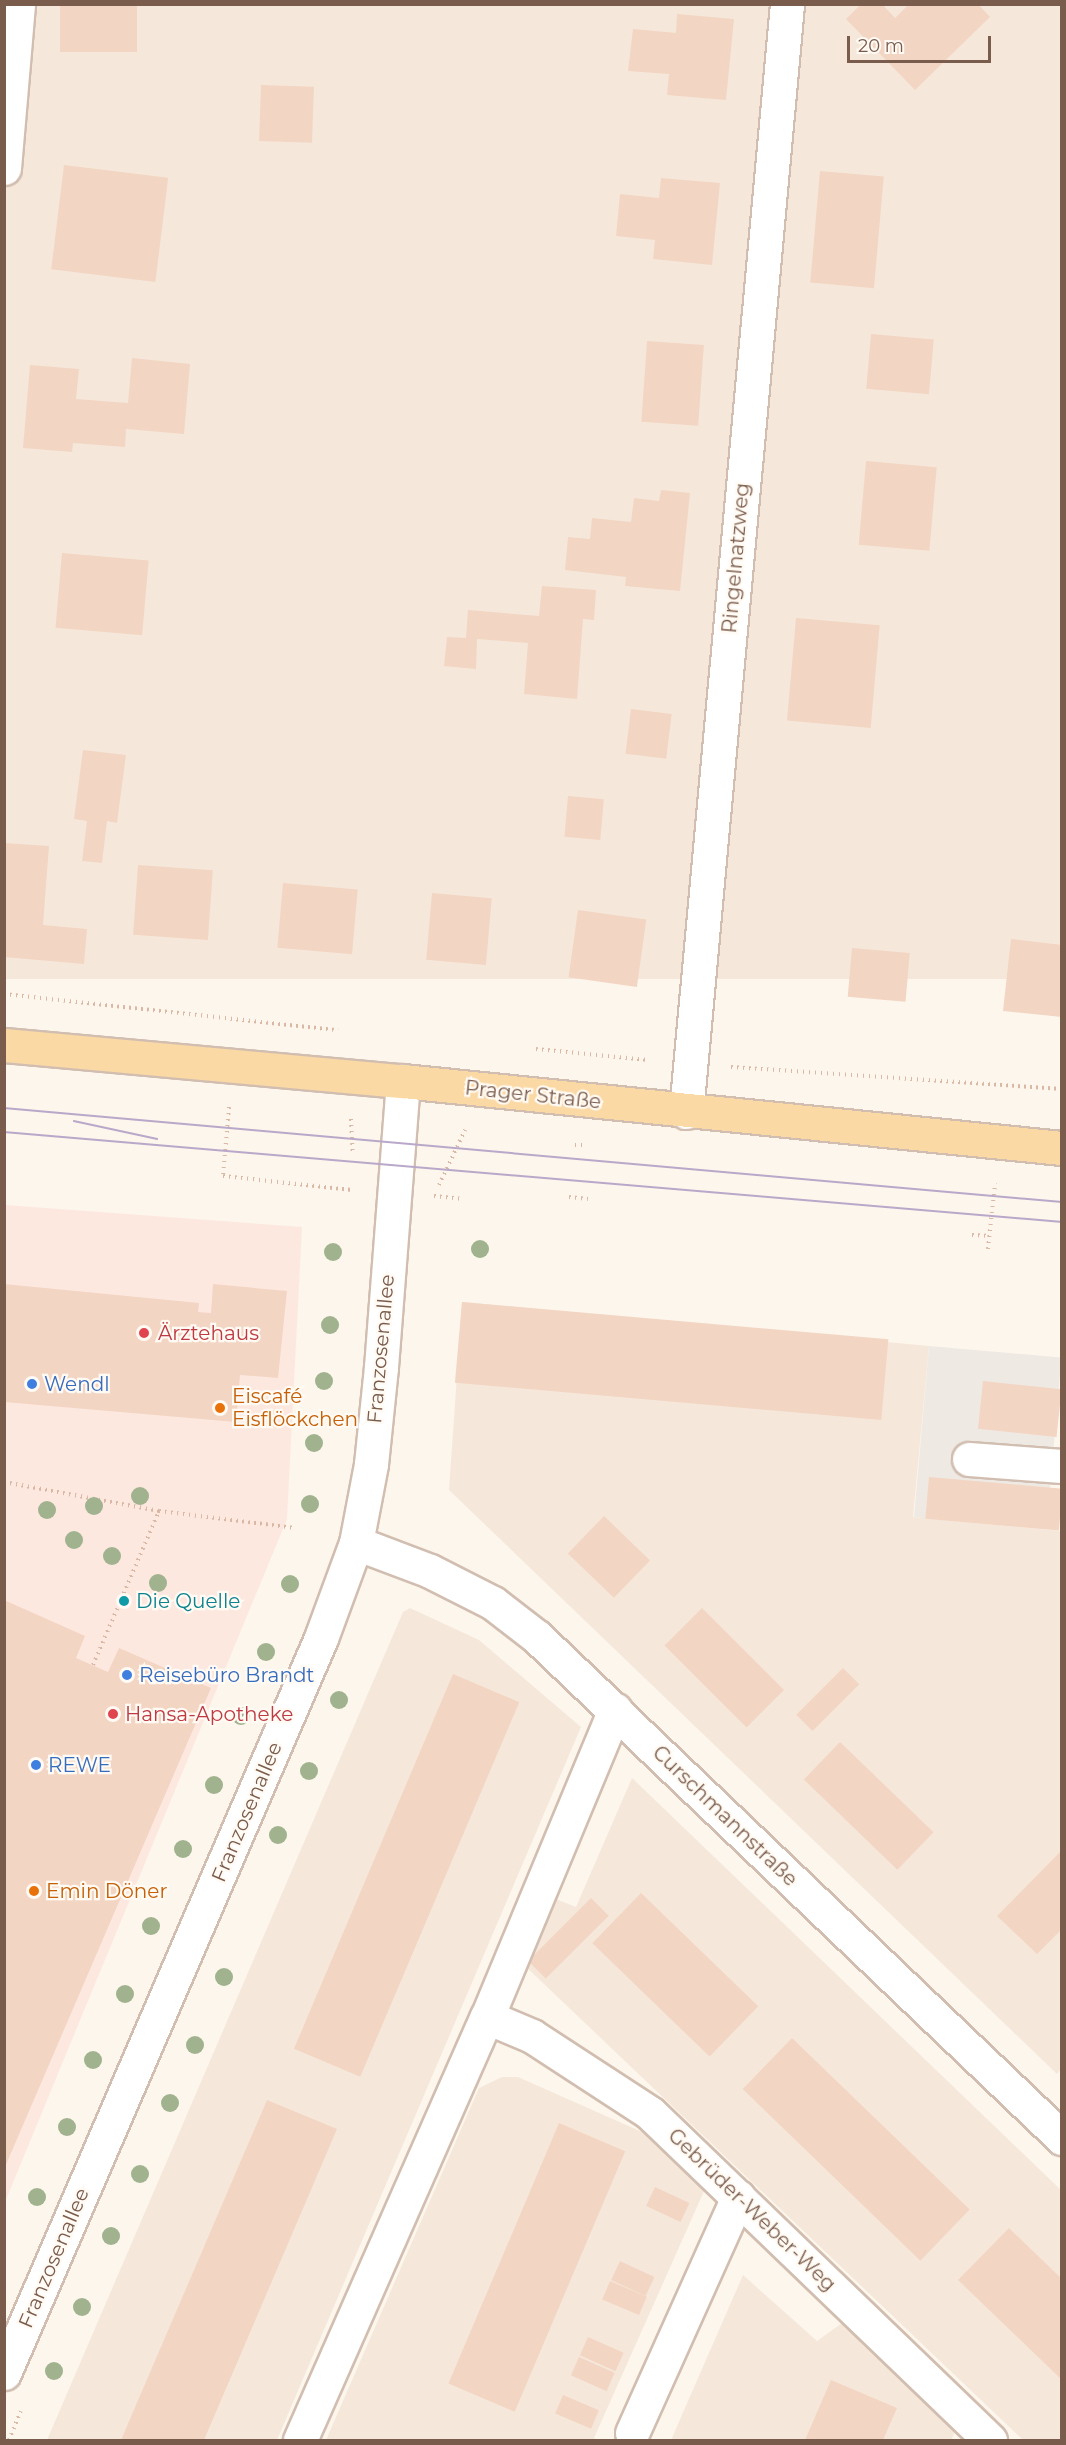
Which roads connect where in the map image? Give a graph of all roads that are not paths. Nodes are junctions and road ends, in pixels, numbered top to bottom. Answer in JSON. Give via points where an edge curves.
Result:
{"nodes":[{"id":1,"x":18,"y":4,"type":"edge"},
{"id":2,"x":787,"y":4,"type":"edge"},
{"id":3,"x":4,"y":168,"type":"edge"},
{"id":4,"x":4,"y":1045,"type":"edge"},
{"id":5,"x":403,"y":1081,"type":"junction"},
{"id":6,"x":686,"y":1112,"type":"junction"},
{"id":7,"x":1062,"y":1148,"type":"edge"},
{"id":8,"x":969,"y":1458,"type":"dead end"},
{"id":9,"x":1062,"y":1466,"type":"edge"},
{"id":10,"x":356,"y":1543,"type":"junction"},
{"id":11,"x":615,"y":1710,"type":"junction"},
{"id":12,"x":487,"y":2017,"type":"junction"},
{"id":13,"x":1056,"y":2122,"type":"edge"},
{"id":14,"x":738,"y":2197,"type":"junction"},
{"id":15,"x":4,"y":2373,"type":"edge"},
{"id":16,"x":632,"y":2433,"type":"dead end"},
{"id":17,"x":300,"y":2440,"type":"edge"},
{"id":18,"x":990,"y":2440,"type":"edge"}],
"edges":[{"from":1,"to":3,"type":"street"},
{"from":2,"to":6,"type":"street","name":"Ringelnatzweg"},
{"from":4,"to":5,"type":"main road","name":"Prager Straße"},
{"from":5,"to":6,"type":"main road","name":"Prager Straße"},
{"from":5,"to":10,"type":"street","name":"Franzosenallee","via":[[381,1367],[371,1464]]},
{"from":6,"to":7,"type":"main road","name":"Prager Straße"},
{"from":8,"to":9,"type":"street"},
{"from":10,"to":11,"type":"street","name":"Curschmannstraße","via":[[430,1571],[493,1603],[537,1637]]},
{"from":10,"to":15,"type":"street","name":"Franzosenallee","via":[[321,1638]]},
{"from":11,"to":12,"type":"street"},
{"from":11,"to":13,"type":"street","name":"Curschmannstraße"},
{"from":12,"to":14,"type":"street","name":"Gebrüder-Weber-Weg","via":[[532,2036],[651,2113]]},
{"from":12,"to":17,"type":"street"},
{"from":14,"to":16,"type":"street"},
{"from":14,"to":18,"type":"street","name":"Gebrüder-Weber-Weg"}]}
